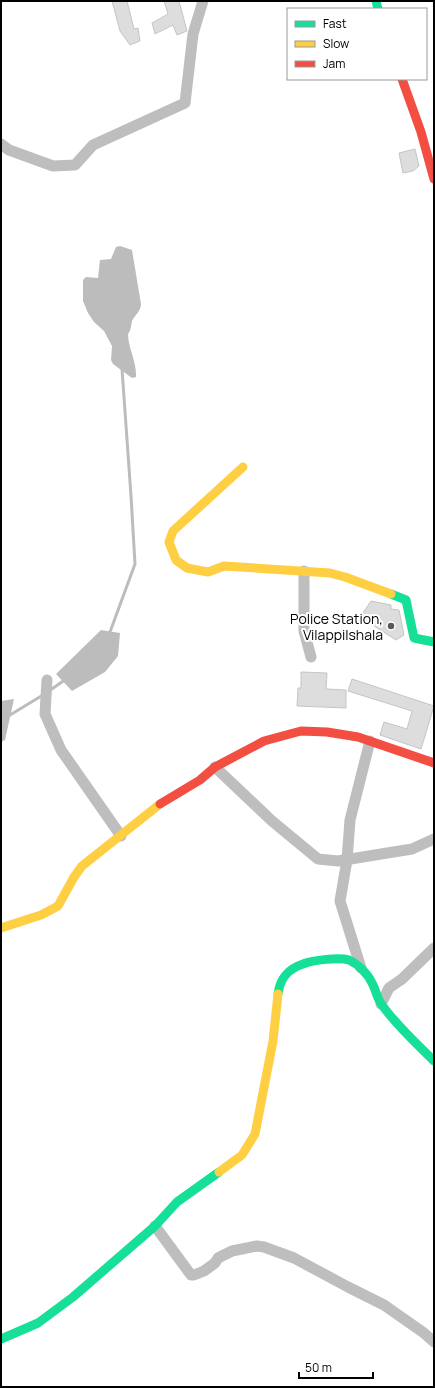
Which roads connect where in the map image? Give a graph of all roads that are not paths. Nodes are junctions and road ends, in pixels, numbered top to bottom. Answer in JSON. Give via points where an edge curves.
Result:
{"nodes":[{"id":1,"x":203,"y":1,"type":"edge"},
{"id":2,"x":402,"y":80,"type":"edge"},
{"id":3,"x":1,"y":144,"type":"edge"},
{"id":4,"x":434,"y":179,"type":"edge"},
{"id":5,"x":244,"y":467,"type":"dead end"},
{"id":6,"x":304,"y":571,"type":"junction"},
{"id":7,"x":434,"y":642,"type":"edge"},
{"id":8,"x":310,"y":657,"type":"dead end"},
{"id":9,"x":47,"y":680,"type":"dead end"},
{"id":10,"x":370,"y":741,"type":"junction"},
{"id":11,"x":434,"y":763,"type":"edge"},
{"id":12,"x":215,"y":767,"type":"junction"},
{"id":13,"x":121,"y":836,"type":"junction"},
{"id":14,"x":434,"y":839,"type":"edge"},
{"id":15,"x":347,"y":860,"type":"junction"},
{"id":16,"x":1,"y":928,"type":"edge"},
{"id":17,"x":434,"y":948,"type":"edge"},
{"id":18,"x":361,"y":968,"type":"junction"},
{"id":19,"x":381,"y":1004,"type":"junction"},
{"id":20,"x":434,"y":1061,"type":"edge"},
{"id":21,"x":155,"y":1226,"type":"junction"},
{"id":22,"x":1,"y":1339,"type":"edge"},
{"id":23,"x":434,"y":1342,"type":"edge"}],
"edges":[{"from":1,"to":3,"type":"street","via":[[193,34],[185,103],[93,145],[75,165],[53,166],[9,150]]},
{"from":2,"to":4,"type":"street"},
{"from":5,"to":6,"type":"street","via":[[173,531],[169,542],[176,560],[187,568],[208,572],[224,566]]},
{"from":6,"to":7,"type":"street","via":[[330,572],[406,600],[414,638]]},
{"from":6,"to":8,"type":"street","via":[[304,632]]},
{"from":9,"to":13,"type":"street","via":[[45,714],[61,750]]},
{"from":10,"to":11,"type":"street"},
{"from":10,"to":12,"type":"street","via":[[327,732],[301,731],[264,741]]},
{"from":10,"to":15,"type":"street","via":[[350,820]]},
{"from":12,"to":13,"type":"street","via":[[200,780],[159,805]]},
{"from":12,"to":15,"type":"street","via":[[272,821],[318,859]]},
{"from":13,"to":16,"type":"street","via":[[82,866],[58,906],[41,915]]},
{"from":14,"to":15,"type":"street","via":[[412,849]]},
{"from":15,"to":18,"type":"street","via":[[340,901]]},
{"from":17,"to":19,"type":"street","via":[[389,988]]},
{"from":18,"to":19,"type":"street","via":[[372,982]]},
{"from":18,"to":21,"type":"street","via":[[348,960],[328,959],[308,962],[288,972],[279,984],[273,1041],[256,1134],[242,1155],[177,1202]]},
{"from":19,"to":20,"type":"street","via":[[403,1032]]},
{"from":21,"to":22,"type":"street","via":[[73,1297],[38,1323]]},
{"from":21,"to":23,"type":"street","via":[[191,1275],[204,1271],[218,1258],[232,1251],[264,1247],[294,1258],[384,1305]]}]}
